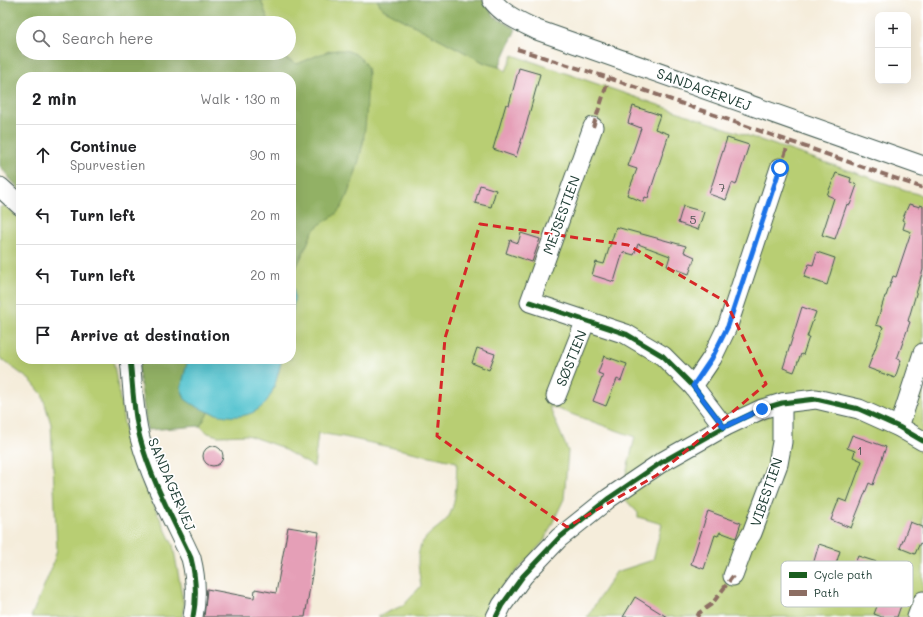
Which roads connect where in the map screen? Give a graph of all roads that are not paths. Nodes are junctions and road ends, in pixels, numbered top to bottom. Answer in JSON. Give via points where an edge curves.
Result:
{"nodes":[{"id":1,"x":492,"y":0,"type":"edge"},
{"id":2,"x":592,"y":127,"type":"dead end"},
{"id":3,"x":923,"y":166,"type":"edge"},
{"id":4,"x":780,"y":168,"type":"dead end"},
{"id":5,"x":0,"y":187,"type":"edge"},
{"id":6,"x":16,"y":201,"type":"edge"},
{"id":7,"x":586,"y":320,"type":"junction"},
{"id":8,"x":923,"y":353,"type":"edge"},
{"id":9,"x":130,"y":364,"type":"edge"},
{"id":10,"x":693,"y":386,"type":"junction"},
{"id":11,"x":556,"y":396,"type":"dead end"},
{"id":12,"x":782,"y":403,"type":"junction"},
{"id":13,"x":724,"y":427,"type":"junction"},
{"id":14,"x":899,"y":427,"type":"junction"},
{"id":15,"x":923,"y":442,"type":"edge"},
{"id":16,"x":733,"y":576,"type":"dead end"},
{"id":17,"x":923,"y":601,"type":"edge"},
{"id":18,"x":193,"y":617,"type":"edge"},
{"id":19,"x":496,"y":617,"type":"edge"},
{"id":20,"x":917,"y":617,"type":"edge"}],
"edges":[{"from":1,"to":3,"type":"street","name":"SANDAGERVEJ","via":[[509,16],[537,30]]},
{"from":2,"to":7,"type":"street","name":"MEJSESTIEN","via":[[530,302]]},
{"from":4,"to":10,"type":"street","via":[[728,326],[712,358]]},
{"from":5,"to":6,"type":"street"},
{"from":7,"to":10,"type":"street","via":[[626,334],[663,356]]},
{"from":7,"to":11,"type":"street","name":"SØSTIEN"},
{"from":8,"to":14,"type":"street"},
{"from":9,"to":18,"type":"street","name":"SANDAGERVEJ","via":[[140,438],[152,473],[194,569],[196,588]]},
{"from":10,"to":13,"type":"street"},
{"from":12,"to":13,"type":"street","via":[[762,409]]},
{"from":12,"to":14,"type":"street","via":[[816,399],[859,409]]},
{"from":12,"to":16,"type":"street","name":"VIBESTIEN","via":[[782,442],[778,464]]},
{"from":13,"to":19,"type":"street","via":[[662,462],[609,498],[559,538],[523,576]]},
{"from":14,"to":15,"type":"street"},
{"from":17,"to":20,"type":"street"}]}
